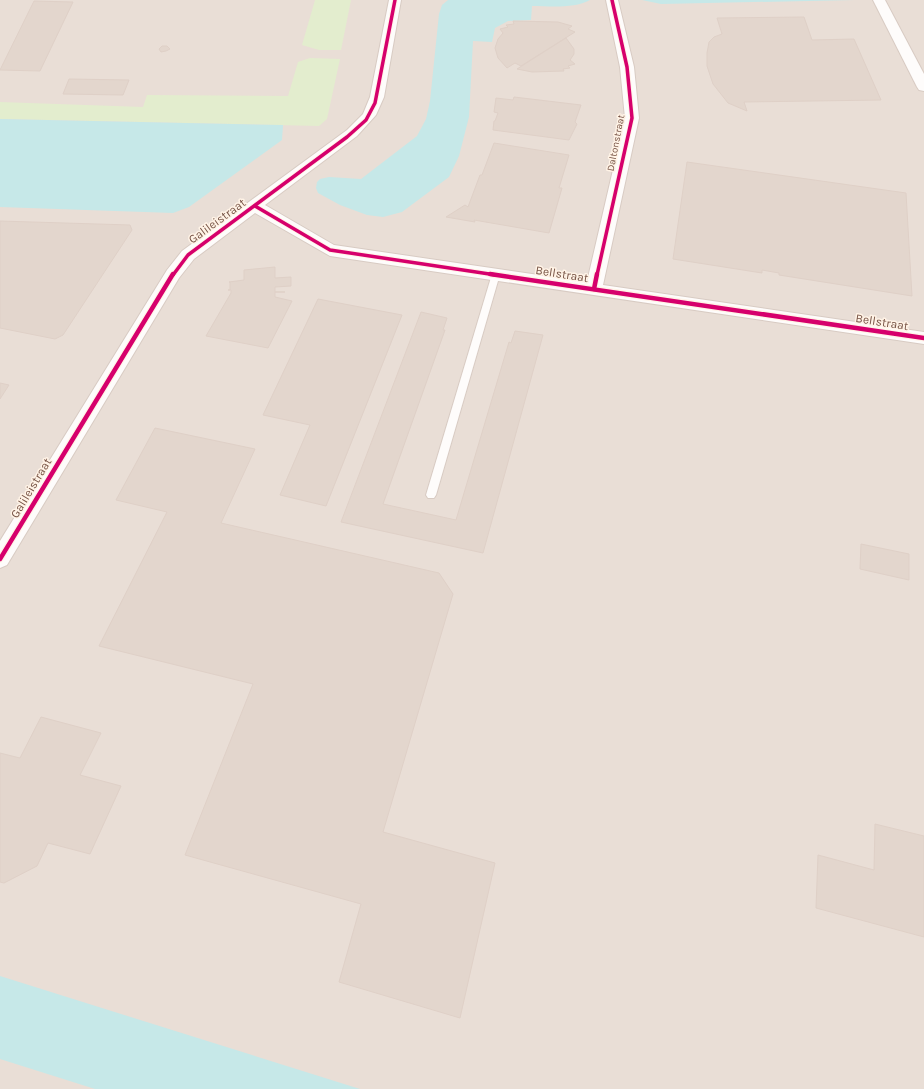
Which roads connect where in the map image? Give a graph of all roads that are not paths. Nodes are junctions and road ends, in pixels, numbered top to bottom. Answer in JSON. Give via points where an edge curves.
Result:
{"nodes":[{"id":1,"x":395,"y":0,"type":"edge"},
{"id":2,"x":612,"y":0,"type":"edge"},
{"id":3,"x":879,"y":0,"type":"edge"},
{"id":4,"x":924,"y":87,"type":"edge"},
{"id":5,"x":255,"y":206,"type":"junction"},
{"id":6,"x":496,"y":274,"type":"junction"},
{"id":7,"x":594,"y":289,"type":"junction"},
{"id":8,"x":924,"y":338,"type":"edge"},
{"id":9,"x":431,"y":495,"type":"dead end"},
{"id":10,"x":0,"y":558,"type":"edge"}],
"edges":[{"from":1,"to":5,"type":"street","name":"Galileistraat","via":[[377,97],[374,110],[368,119]]},
{"from":2,"to":7,"type":"street","name":"Daltonstraat","via":[[627,67],[632,118]]},
{"from":3,"to":4,"type":"street"},
{"from":5,"to":6,"type":"street","name":"Bellstraat","via":[[330,250]]},
{"from":5,"to":10,"type":"street","name":"Galileistraat","via":[[188,255],[173,274]]},
{"from":6,"to":7,"type":"street","name":"Bellstraat"},
{"from":6,"to":9,"type":"lane"},
{"from":7,"to":8,"type":"street","name":"Bellstraat"}]}
